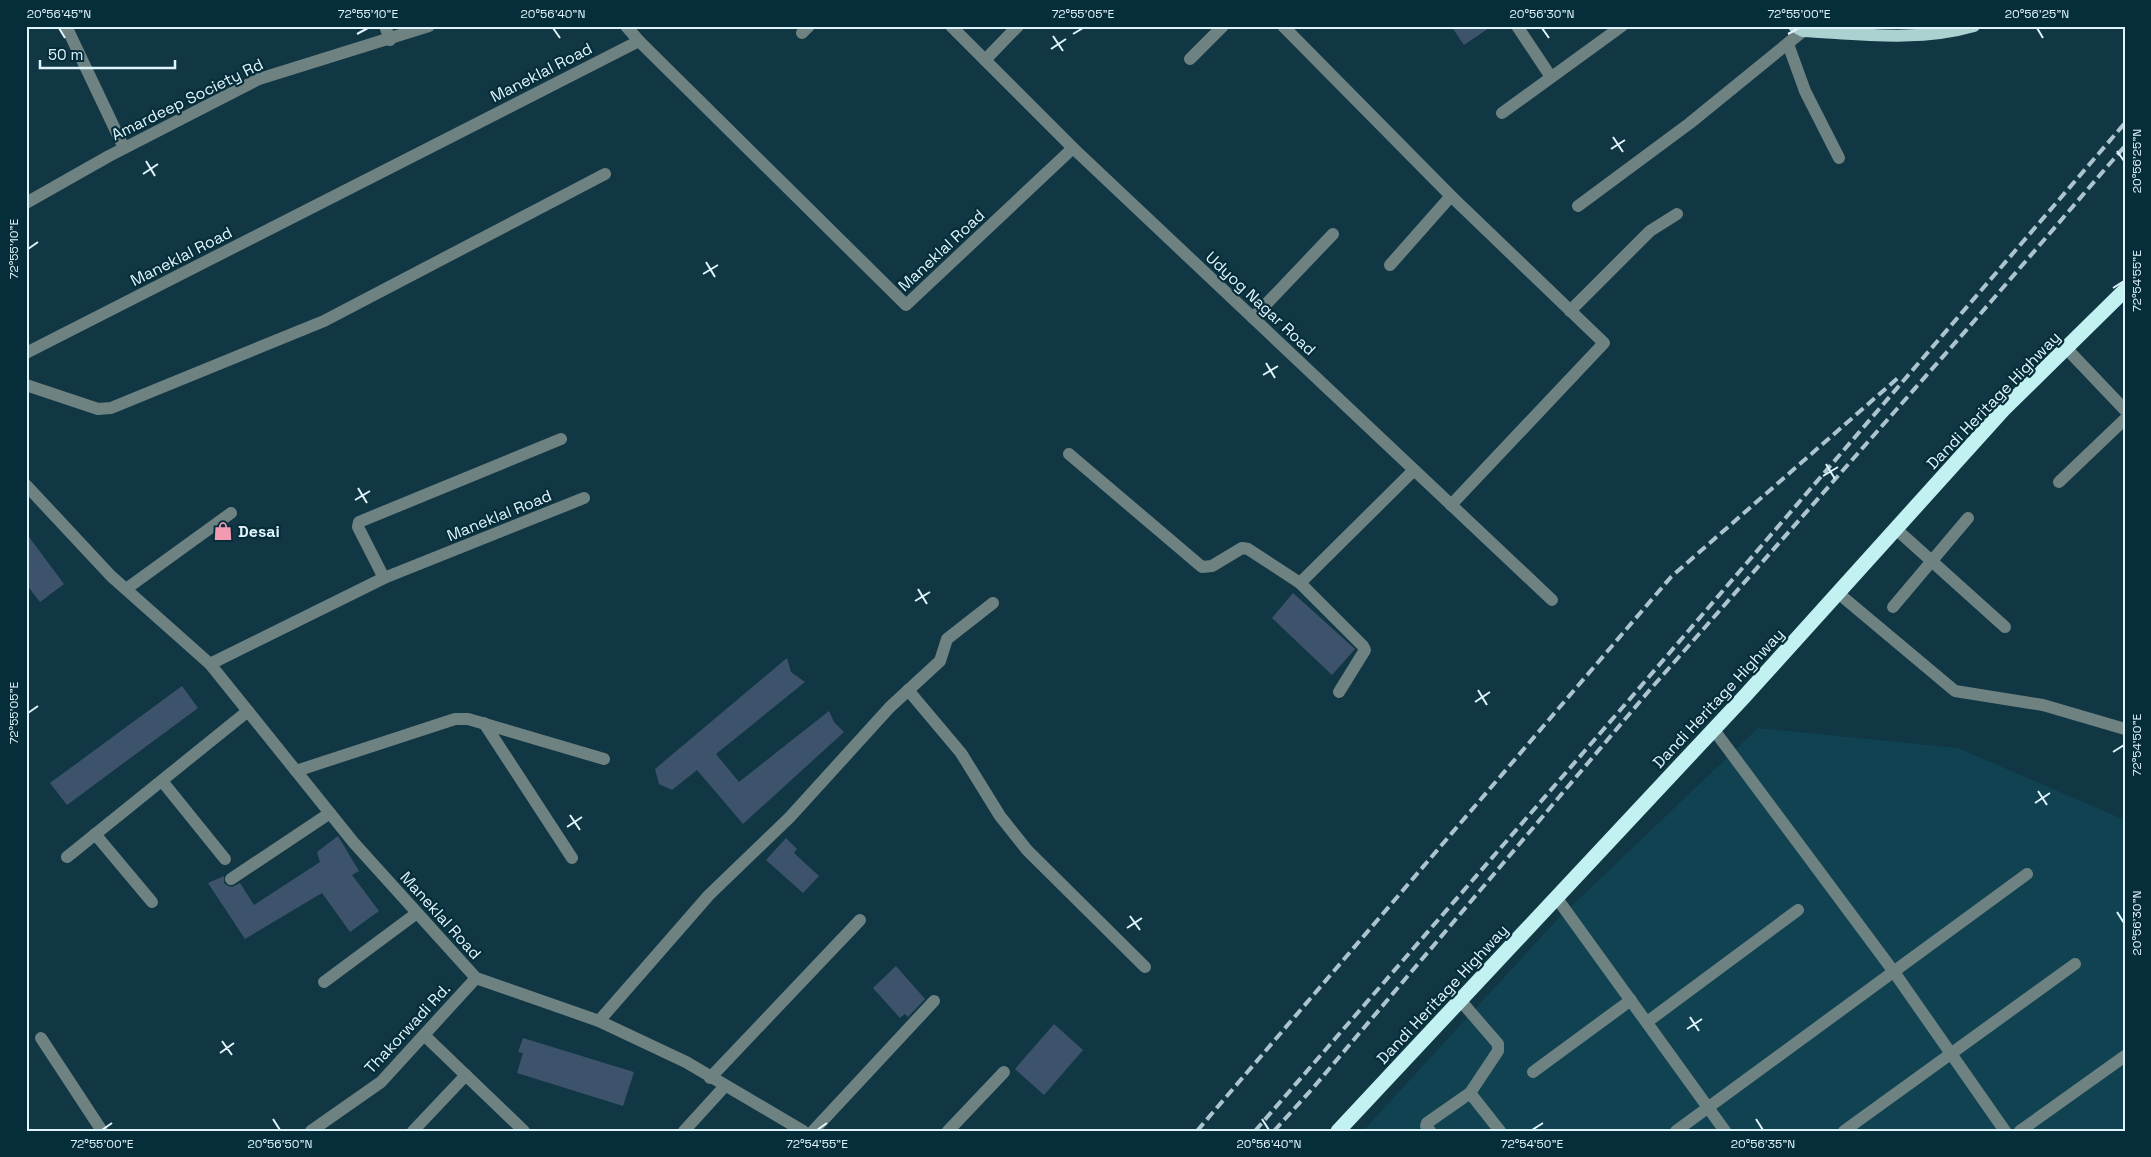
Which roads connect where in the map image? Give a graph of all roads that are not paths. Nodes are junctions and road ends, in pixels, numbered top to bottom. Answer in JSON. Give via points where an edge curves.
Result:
{"nodes":[{"id":1,"x":66,"y":26,"type":"edge"},
{"id":2,"x":385,"y":26,"type":"edge"},
{"id":3,"x":429,"y":26,"type":"edge"},
{"id":4,"x":626,"y":26,"type":"edge"},
{"id":5,"x":951,"y":26,"type":"edge"},
{"id":6,"x":1018,"y":26,"type":"edge"},
{"id":7,"x":1223,"y":26,"type":"edge"},
{"id":8,"x":1283,"y":26,"type":"edge"},
{"id":9,"x":1517,"y":26,"type":"edge"},
{"id":10,"x":1622,"y":26,"type":"edge"},
{"id":11,"x":1974,"y":26,"type":"edge"},
{"id":12,"x":1958,"y":28,"type":"edge"},
{"id":13,"x":1799,"y":29,"type":"edge"},
{"id":14,"x":1840,"y":30,"type":"edge"},
{"id":15,"x":390,"y":40,"type":"junction"},
{"id":16,"x":639,"y":41,"type":"junction"},
{"id":17,"x":1788,"y":44,"type":"junction"},
{"id":18,"x":1190,"y":59,"type":"dead end"},
{"id":19,"x":985,"y":60,"type":"junction"},
{"id":20,"x":1551,"y":77,"type":"junction"},
{"id":21,"x":1502,"y":113,"type":"dead end"},
{"id":22,"x":124,"y":148,"type":"junction"},
{"id":23,"x":1073,"y":148,"type":"junction"},
{"id":24,"x":1839,"y":158,"type":"dead end"},
{"id":25,"x":605,"y":174,"type":"dead end"},
{"id":26,"x":1451,"y":196,"type":"junction"},
{"id":27,"x":26,"y":203,"type":"edge"},
{"id":28,"x":1578,"y":206,"type":"dead end"},
{"id":29,"x":1677,"y":214,"type":"dead end"},
{"id":30,"x":1333,"y":234,"type":"dead end"},
{"id":31,"x":1390,"y":265,"type":"dead end"},
{"id":32,"x":2125,"y":290,"type":"edge"},
{"id":33,"x":1570,"y":311,"type":"junction"},
{"id":34,"x":1253,"y":318,"type":"junction"},
{"id":35,"x":2066,"y":348,"type":"junction"},
{"id":36,"x":26,"y":353,"type":"edge"},
{"id":37,"x":26,"y":385,"type":"edge"},
{"id":38,"x":2125,"y":410,"type":"edge"},
{"id":39,"x":2125,"y":419,"type":"edge"},
{"id":40,"x":561,"y":439,"type":"dead end"},
{"id":41,"x":1069,"y":454,"type":"dead end"},
{"id":42,"x":1414,"y":470,"type":"junction"},
{"id":43,"x":2059,"y":482,"type":"dead end"},
{"id":44,"x":26,"y":485,"type":"edge"},
{"id":45,"x":584,"y":498,"type":"dead end"},
{"id":46,"x":1451,"y":505,"type":"junction"},
{"id":47,"x":231,"y":514,"type":"dead end"},
{"id":48,"x":1968,"y":518,"type":"dead end"},
{"id":49,"x":1896,"y":529,"type":"junction"},
{"id":50,"x":1932,"y":561,"type":"junction"},
{"id":51,"x":384,"y":578,"type":"junction"},
{"id":52,"x":1300,"y":584,"type":"junction"},
{"id":53,"x":126,"y":589,"type":"junction"},
{"id":54,"x":1838,"y":593,"type":"junction"},
{"id":55,"x":1552,"y":600,"type":"dead end"},
{"id":56,"x":993,"y":603,"type":"dead end"},
{"id":57,"x":1893,"y":607,"type":"dead end"},
{"id":58,"x":2005,"y":627,"type":"dead end"},
{"id":59,"x":210,"y":664,"type":"junction"},
{"id":60,"x":908,"y":690,"type":"junction"},
{"id":61,"x":1339,"y":692,"type":"dead end"},
{"id":62,"x":248,"y":711,"type":"junction"},
{"id":63,"x":484,"y":723,"type":"junction"},
{"id":64,"x":1714,"y":730,"type":"junction"},
{"id":65,"x":2125,"y":730,"type":"edge"},
{"id":66,"x":604,"y":759,"type":"dead end"},
{"id":67,"x":296,"y":771,"type":"junction"},
{"id":68,"x":162,"y":781,"type":"junction"},
{"id":69,"x":330,"y":813,"type":"junction"},
{"id":70,"x":95,"y":834,"type":"junction"},
{"id":71,"x":67,"y":857,"type":"dead end"},
{"id":72,"x":572,"y":858,"type":"dead end"},
{"id":73,"x":225,"y":859,"type":"dead end"},
{"id":74,"x":2027,"y":874,"type":"dead end"},
{"id":75,"x":231,"y":879,"type":"dead end"},
{"id":76,"x":1556,"y":898,"type":"junction"},
{"id":77,"x":152,"y":902,"type":"dead end"},
{"id":78,"x":1798,"y":910,"type":"dead end"},
{"id":79,"x":417,"y":913,"type":"junction"},
{"id":80,"x":860,"y":920,"type":"dead end"},
{"id":81,"x":2076,"y":964,"type":"dead end"},
{"id":82,"x":1145,"y":967,"type":"dead end"},
{"id":83,"x":1894,"y":972,"type":"junction"},
{"id":84,"x":476,"y":978,"type":"junction"},
{"id":85,"x":324,"y":982,"type":"dead end"},
{"id":86,"x":1460,"y":1000,"type":"junction"},
{"id":87,"x":1631,"y":1000,"type":"junction"},
{"id":88,"x":934,"y":1001,"type":"dead end"},
{"id":89,"x":599,"y":1021,"type":"junction"},
{"id":90,"x":1647,"y":1022,"type":"junction"},
{"id":91,"x":424,"y":1035,"type":"junction"},
{"id":92,"x":41,"y":1038,"type":"dead end"},
{"id":93,"x":1950,"y":1054,"type":"junction"},
{"id":94,"x":2125,"y":1056,"type":"edge"},
{"id":95,"x":1004,"y":1072,"type":"dead end"},
{"id":96,"x":1533,"y":1072,"type":"dead end"},
{"id":97,"x":466,"y":1075,"type":"junction"},
{"id":98,"x":710,"y":1078,"type":"junction"},
{"id":99,"x":725,"y":1086,"type":"junction"},
{"id":100,"x":1470,"y":1093,"type":"junction"},
{"id":101,"x":1709,"y":1107,"type":"junction"},
{"id":102,"x":102,"y":1131,"type":"edge"},
{"id":103,"x":311,"y":1131,"type":"edge"},
{"id":104,"x":413,"y":1131,"type":"edge"},
{"id":105,"x":524,"y":1131,"type":"edge"},
{"id":106,"x":684,"y":1131,"type":"edge"},
{"id":107,"x":802,"y":1131,"type":"edge"},
{"id":108,"x":812,"y":1131,"type":"edge"},
{"id":109,"x":948,"y":1131,"type":"edge"},
{"id":110,"x":1338,"y":1131,"type":"edge"},
{"id":111,"x":1430,"y":1131,"type":"edge"},
{"id":112,"x":1500,"y":1131,"type":"edge"},
{"id":113,"x":1676,"y":1131,"type":"edge"},
{"id":114,"x":1725,"y":1131,"type":"edge"},
{"id":115,"x":1844,"y":1131,"type":"edge"},
{"id":116,"x":2004,"y":1131,"type":"edge"},
{"id":117,"x":2020,"y":1131,"type":"edge"}],
"edges":[{"from":1,"to":22,"type":"street"},
{"from":2,"to":15,"type":"street"},
{"from":3,"to":15,"type":"street","name":"Amardeep Society Rd"},
{"from":4,"to":16,"type":"street"},
{"from":5,"to":19,"type":"street","name":"Udyog Nagar Road"},
{"from":6,"to":19,"type":"street"},
{"from":7,"to":18,"type":"street"},
{"from":8,"to":26,"type":"street"},
{"from":9,"to":20,"type":"street"},
{"from":10,"to":20,"type":"street"},
{"from":11,"to":12,"type":"main road"},
{"from":12,"to":14,"type":"main road","via":[[1908,36]]},
{"from":13,"to":14,"type":"main road"},
{"from":13,"to":17,"type":"street"},
{"from":15,"to":22,"type":"street","name":"Amardeep Society Rd","via":[[260,79]]},
{"from":16,"to":23,"type":"street","name":"Maneklal Road","via":[[906,305]]},
{"from":16,"to":36,"type":"street","name":"Maneklal Road"},
{"from":17,"to":24,"type":"street","via":[[1804,91]]},
{"from":17,"to":28,"type":"street","via":[[1690,123]]},
{"from":19,"to":23,"type":"street","name":"Udyog Nagar Road"},
{"from":20,"to":21,"type":"street"},
{"from":22,"to":27,"type":"street","name":"Amardeep Society Rd"},
{"from":23,"to":34,"type":"street","name":"Udyog Nagar Road"},
{"from":25,"to":37,"type":"street","via":[[324,321],[111,408],[98,409]]},
{"from":26,"to":31,"type":"street"},
{"from":26,"to":33,"type":"street"},
{"from":29,"to":33,"type":"street","via":[[1650,231]]},
{"from":30,"to":34,"type":"street"},
{"from":32,"to":35,"type":"highway","name":"Dandi Heritage Highway"},
{"from":33,"to":46,"type":"street","via":[[1604,343]]},
{"from":34,"to":42,"type":"street","name":"Udyog Nagar Road"},
{"from":35,"to":38,"type":"street"},
{"from":35,"to":49,"type":"highway","name":"Dandi Heritage Highway","via":[[2003,410]]},
{"from":39,"to":43,"type":"street"},
{"from":40,"to":51,"type":"street","via":[[359,522],[358,526]]},
{"from":41,"to":52,"type":"street","via":[[1202,567],[1212,566],[1242,548]]},
{"from":42,"to":46,"type":"street","name":"Udyog Nagar Road"},
{"from":42,"to":52,"type":"street"},
{"from":44,"to":53,"type":"street","name":"Maneklal Road"},
{"from":45,"to":51,"type":"street","name":"Maneklal Road"},
{"from":46,"to":55,"type":"street","name":"Udyog Nagar Road"},
{"from":47,"to":53,"type":"street"},
{"from":48,"to":50,"type":"street"},
{"from":49,"to":50,"type":"street"},
{"from":49,"to":54,"type":"highway","name":"Dandi Heritage Highway"},
{"from":50,"to":57,"type":"street"},
{"from":50,"to":58,"type":"street"},
{"from":51,"to":59,"type":"street","name":"Maneklal Road"},
{"from":52,"to":61,"type":"street","via":[[1363,646],[1364,650]]},
{"from":53,"to":59,"type":"street","name":"Maneklal Road"},
{"from":54,"to":64,"type":"highway","name":"Dandi Heritage Highway"},
{"from":54,"to":65,"type":"street","via":[[1955,691],[2048,706]]},
{"from":56,"to":60,"type":"street","via":[[950,636],[940,661]]},
{"from":59,"to":62,"type":"street","name":"Maneklal Road"},
{"from":60,"to":82,"type":"street","via":[[961,753],[1000,816],[1027,850]]},
{"from":60,"to":89,"type":"street","via":[[790,817],[703,902]]},
{"from":62,"to":67,"type":"street","name":"Maneklal Road"},
{"from":62,"to":68,"type":"street"},
{"from":63,"to":66,"type":"street"},
{"from":63,"to":67,"type":"street","via":[[455,719]]},
{"from":63,"to":72,"type":"street"},
{"from":64,"to":76,"type":"highway","name":"Dandi Heritage Highway"},
{"from":64,"to":83,"type":"street"},
{"from":67,"to":69,"type":"street","name":"Maneklal Road"},
{"from":68,"to":70,"type":"street"},
{"from":68,"to":73,"type":"street"},
{"from":69,"to":75,"type":"street"},
{"from":69,"to":79,"type":"street","name":"Maneklal Road"},
{"from":70,"to":71,"type":"street"},
{"from":70,"to":77,"type":"street"},
{"from":74,"to":83,"type":"street"},
{"from":76,"to":86,"type":"highway","name":"Dandi Heritage Highway"},
{"from":76,"to":87,"type":"street"},
{"from":78,"to":90,"type":"street"},
{"from":79,"to":84,"type":"street","name":"Maneklal Road"},
{"from":79,"to":85,"type":"street"},
{"from":80,"to":98,"type":"street"},
{"from":81,"to":93,"type":"street"},
{"from":83,"to":93,"type":"street"},
{"from":83,"to":101,"type":"street"},
{"from":84,"to":89,"type":"street","name":"Maneklal Road"},
{"from":84,"to":91,"type":"street","name":"Thakorwadi Rd."},
{"from":86,"to":100,"type":"street","via":[[1498,1044],[1498,1051]]},
{"from":86,"to":110,"type":"highway","name":"Dandi Heritage Highway"},
{"from":87,"to":90,"type":"street"},
{"from":87,"to":96,"type":"street"},
{"from":88,"to":108,"type":"street"},
{"from":89,"to":98,"type":"street","name":"Maneklal Road","via":[[686,1062]]},
{"from":90,"to":101,"type":"street"},
{"from":91,"to":97,"type":"street"},
{"from":91,"to":103,"type":"street","name":"Thakorwadi Rd.","via":[[381,1082]]},
{"from":92,"to":102,"type":"street"},
{"from":93,"to":115,"type":"street"},
{"from":93,"to":116,"type":"street"},
{"from":94,"to":117,"type":"street"},
{"from":95,"to":109,"type":"street"},
{"from":97,"to":104,"type":"street"},
{"from":97,"to":105,"type":"street"},
{"from":98,"to":99,"type":"street","name":"Maneklal Road"},
{"from":99,"to":106,"type":"street"},
{"from":99,"to":107,"type":"street","name":"Maneklal Road"},
{"from":100,"to":111,"type":"street","via":[[1427,1123]]},
{"from":100,"to":112,"type":"street"},
{"from":101,"to":113,"type":"street"},
{"from":101,"to":114,"type":"street"}]}
